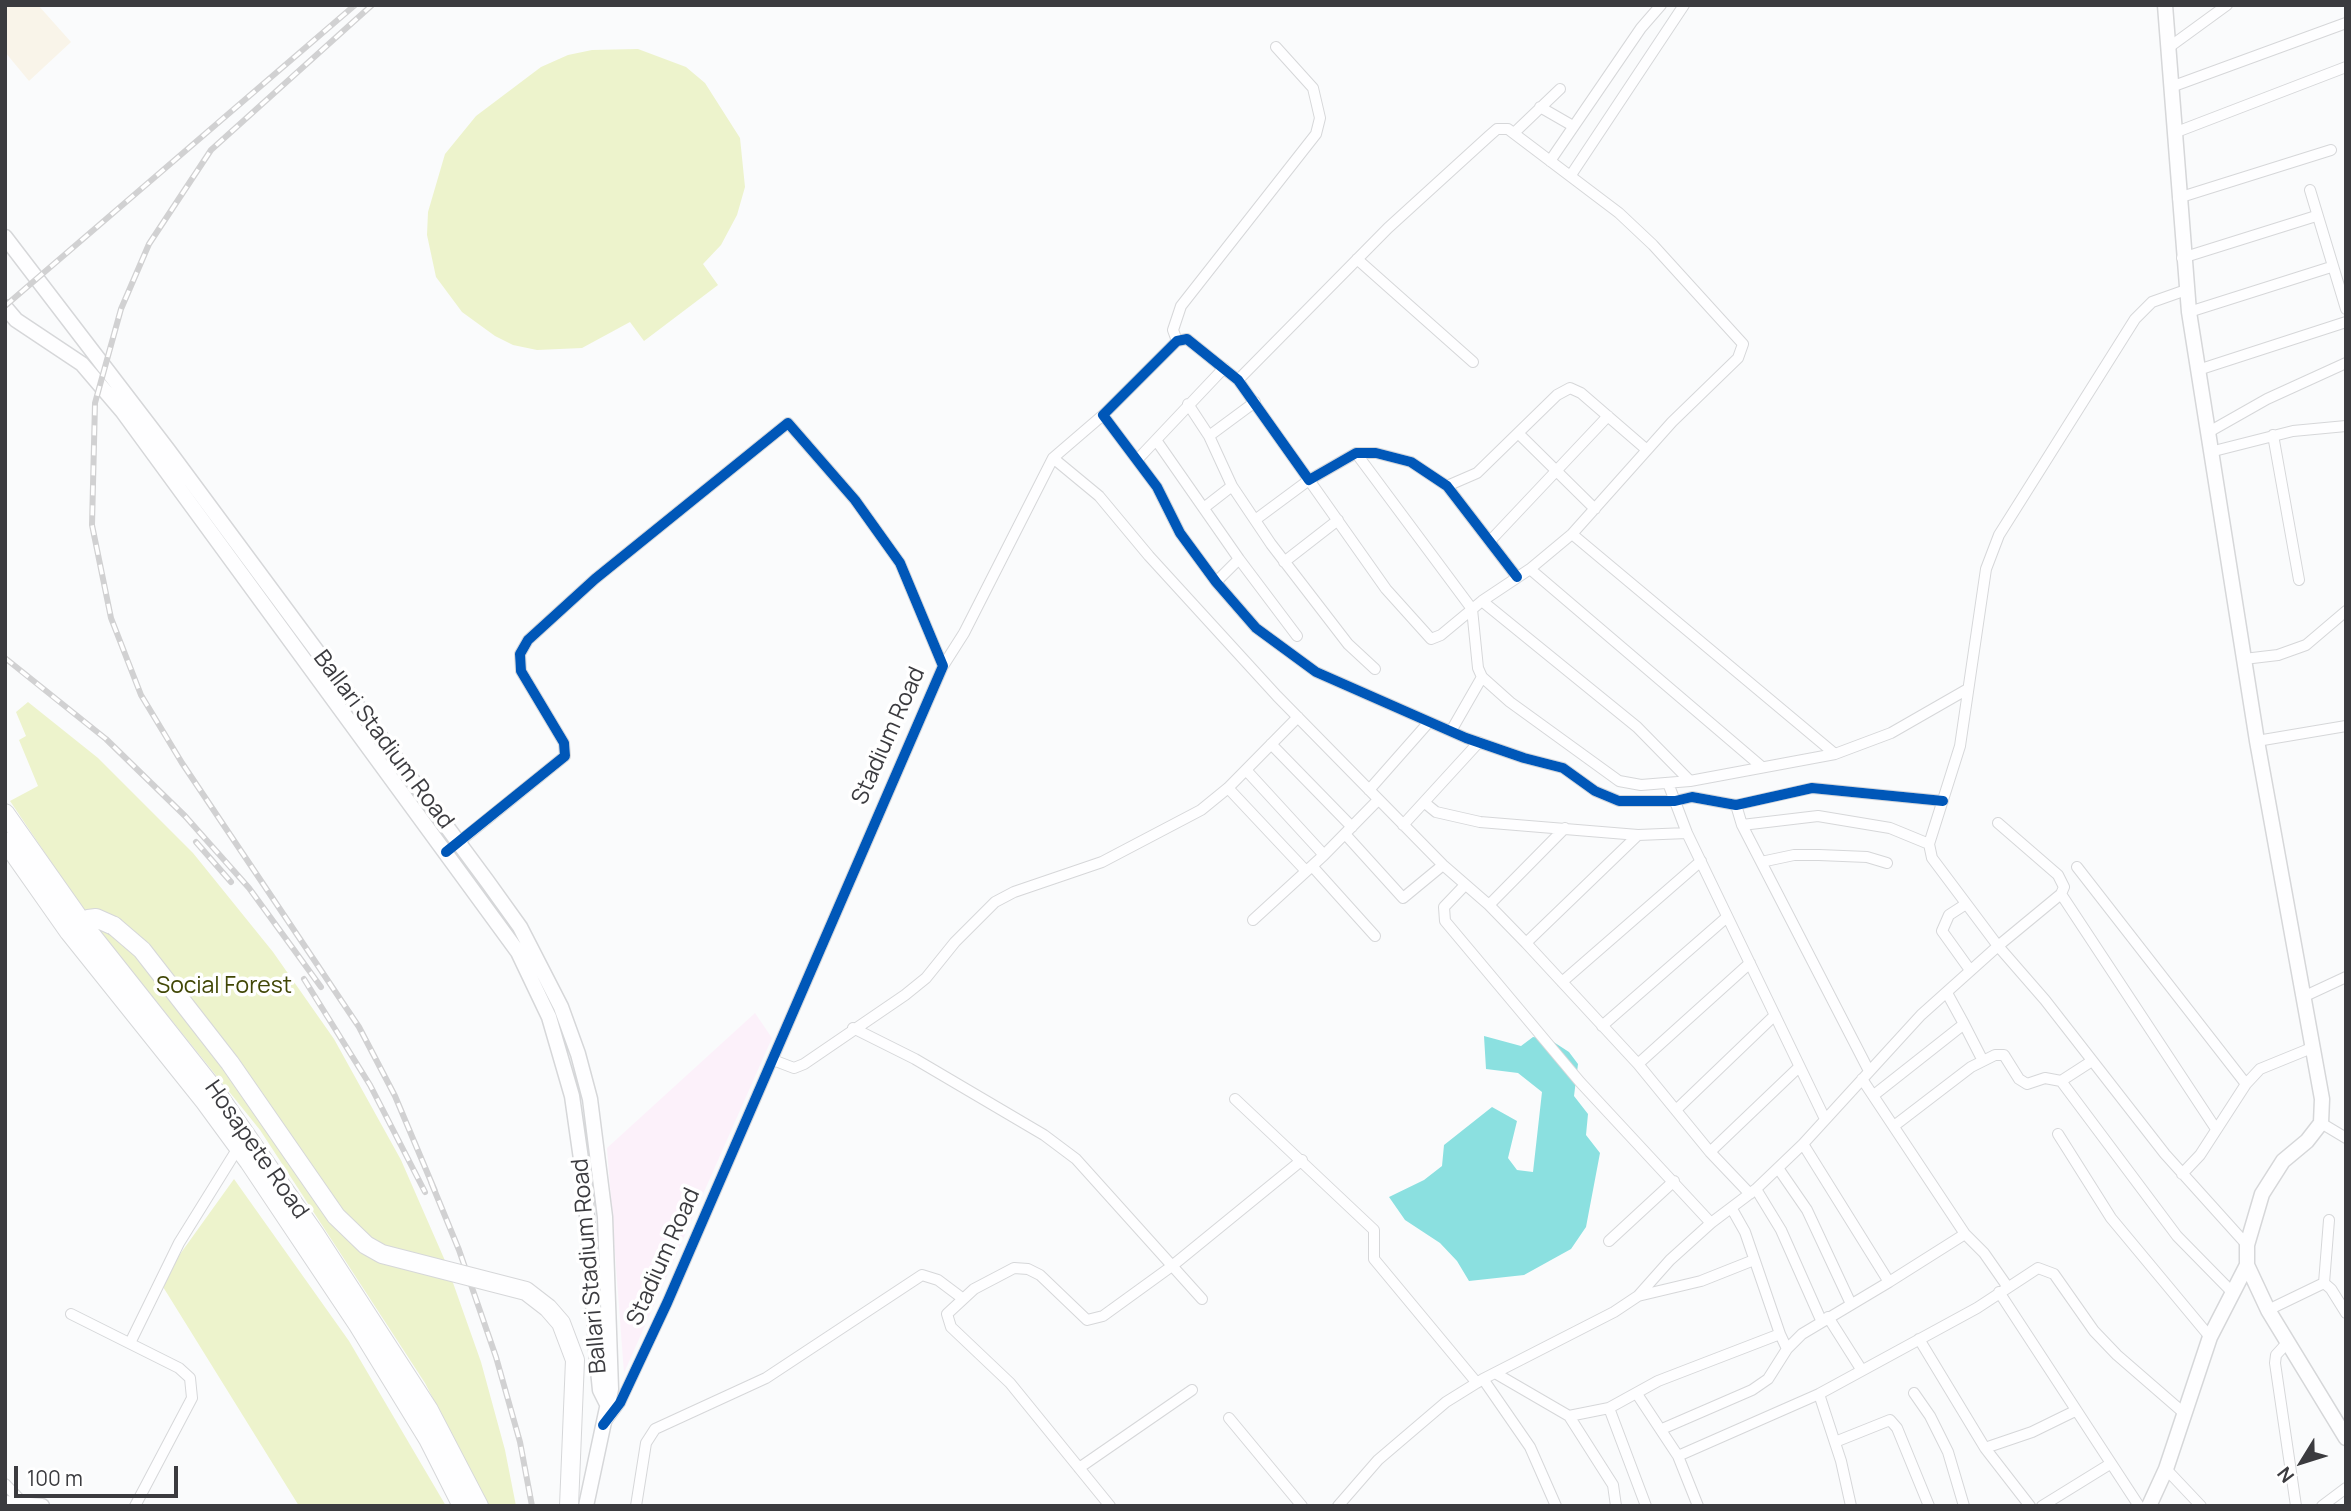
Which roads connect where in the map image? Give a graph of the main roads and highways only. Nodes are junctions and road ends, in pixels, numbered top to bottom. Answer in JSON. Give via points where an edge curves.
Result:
{"nodes":[{"id":1,"x":5,"y":813,"type":"edge"},
{"id":2,"x":5,"y":841,"type":"edge"},
{"id":3,"x":75,"y":927,"type":"junction"},
{"id":4,"x":462,"y":1506,"type":"edge"},
{"id":5,"x":479,"y":1506,"type":"edge"},
{"id":6,"x":569,"y":1506,"type":"edge"}],
"edges":[{"from":1,"to":3,"type":"highway","name":"Hosapete Road"},
{"from":2,"to":3,"type":"highway","name":"Hosapete Road"},
{"from":3,"to":4,"type":"highway","name":"Hosapete Road","via":[[238,1148],[358,1325],[428,1439]]},
{"from":3,"to":5,"type":"highway","name":"Hosapete Road","via":[[216,1092],[429,1410]]},
{"from":3,"to":6,"type":"highway","bridge":true,"via":[[96,918],[114,926],[142,950],[230,1063],[336,1216],[366,1245],[382,1254],[526,1291],[555,1315],[575,1360]]}]}
